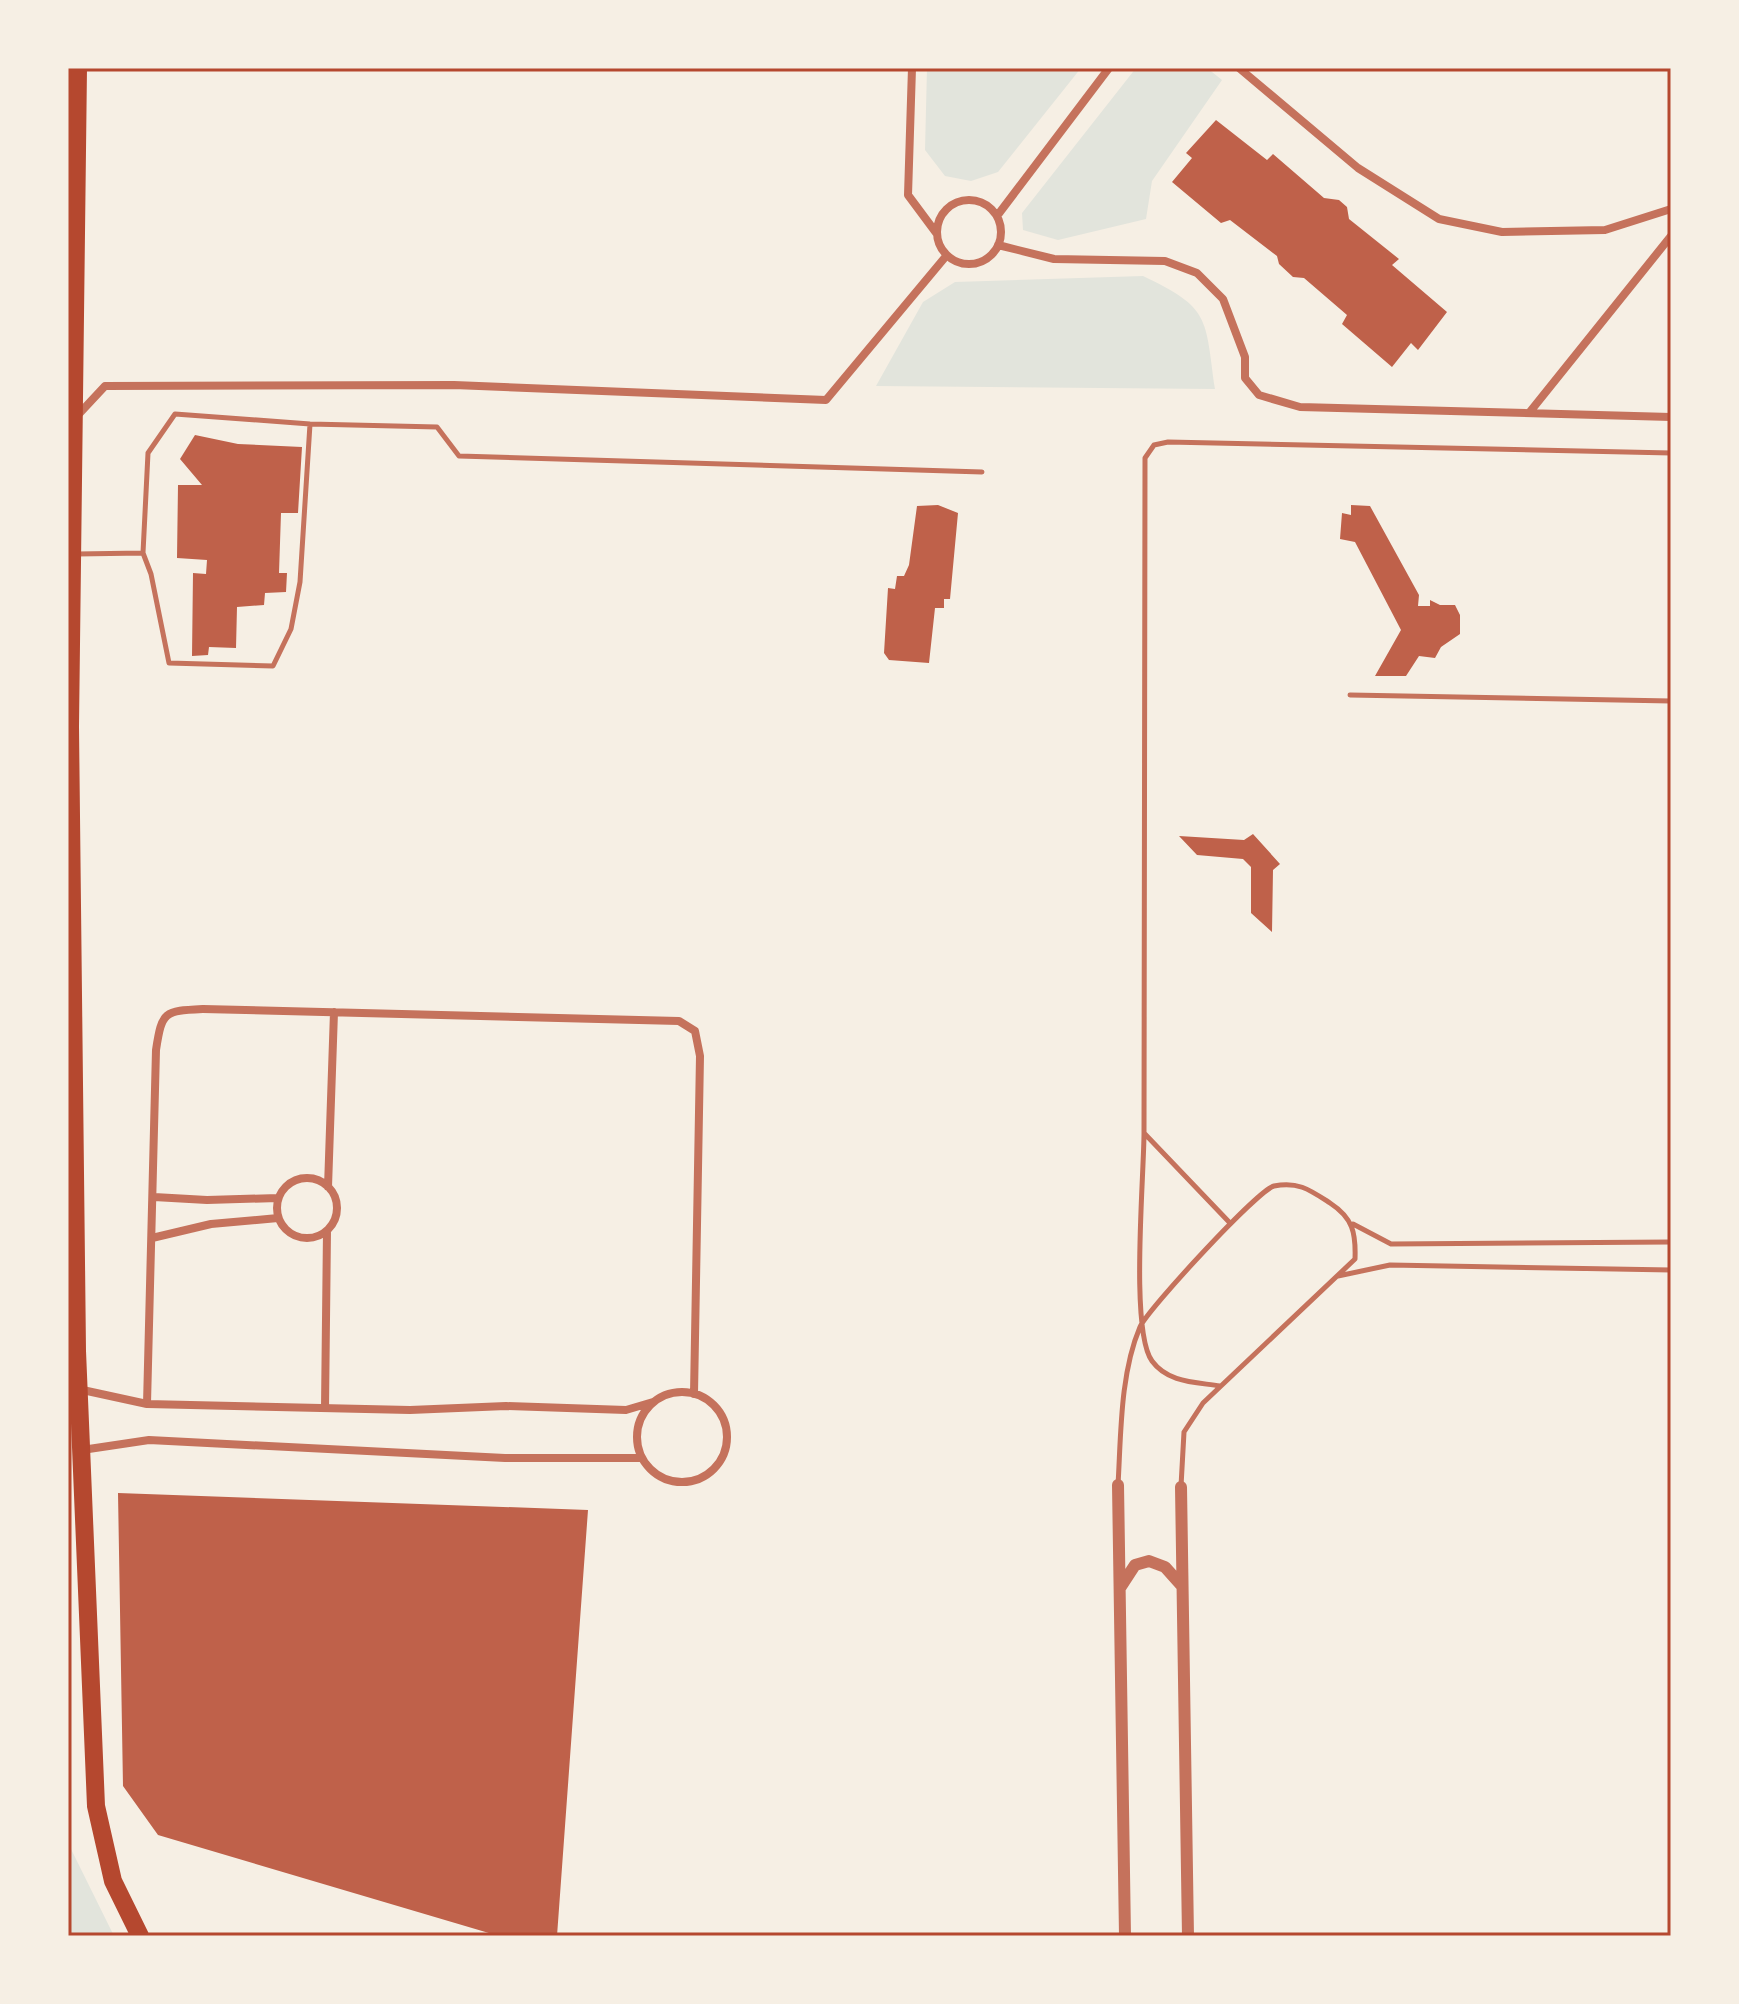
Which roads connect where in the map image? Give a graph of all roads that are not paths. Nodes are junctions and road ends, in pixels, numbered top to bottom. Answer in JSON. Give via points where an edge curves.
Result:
{"nodes":[{"id":1,"x":78,"y":68,"type":"edge"},
{"id":2,"x":912,"y":68,"type":"edge"},
{"id":3,"x":1109,"y":68,"type":"edge"},
{"id":4,"x":1239,"y":68,"type":"edge"},
{"id":5,"x":1671,"y":209,"type":"edge"},
{"id":6,"x":997,"y":216,"type":"junction"},
{"id":7,"x":938,"y":235,"type":"junction"},
{"id":8,"x":1671,"y":236,"type":"edge"},
{"id":9,"x":998,"y":245,"type":"junction"},
{"id":10,"x":947,"y":255,"type":"junction"},
{"id":11,"x":1529,"y":413,"type":"junction"},
{"id":12,"x":1671,"y":417,"type":"edge"},
{"id":13,"x":74,"y":420,"type":"junction"},
{"id":14,"x":310,"y":424,"type":"junction"},
{"id":15,"x":1671,"y":453,"type":"edge"},
{"id":16,"x":982,"y":472,"type":"dead end"},
{"id":17,"x":143,"y":553,"type":"junction"},
{"id":18,"x":72,"y":554,"type":"junction"},
{"id":19,"x":1350,"y":695,"type":"dead end"},
{"id":20,"x":1671,"y":701,"type":"edge"},
{"id":21,"x":69,"y":727,"type":"edge"},
{"id":22,"x":334,"y":1012,"type":"junction"},
{"id":23,"x":1144,"y":1133,"type":"junction"},
{"id":24,"x":328,"y":1187,"type":"junction"},
{"id":25,"x":154,"y":1197,"type":"junction"},
{"id":26,"x":278,"y":1198,"type":"junction"},
{"id":27,"x":278,"y":1218,"type":"junction"},
{"id":28,"x":1230,"y":1223,"type":"junction"},
{"id":29,"x":1350,"y":1223,"type":"junction"},
{"id":30,"x":327,"y":1231,"type":"junction"},
{"id":31,"x":152,"y":1238,"type":"junction"},
{"id":32,"x":1671,"y":1242,"type":"edge"},
{"id":33,"x":1671,"y":1270,"type":"edge"},
{"id":34,"x":1337,"y":1276,"type":"junction"},
{"id":35,"x":1141,"y":1325,"type":"junction"},
{"id":36,"x":1221,"y":1386,"type":"junction"},
{"id":37,"x":78,"y":1389,"type":"junction"},
{"id":38,"x":694,"y":1394,"type":"junction"},
{"id":39,"x":653,"y":1402,"type":"junction"},
{"id":40,"x":147,"y":1404,"type":"junction"},
{"id":41,"x":325,"y":1408,"type":"junction"},
{"id":42,"x":81,"y":1450,"type":"junction"},
{"id":43,"x":642,"y":1458,"type":"junction"},
{"id":44,"x":1118,"y":1485,"type":"joint"},
{"id":45,"x":1181,"y":1487,"type":"joint"},
{"id":46,"x":1182,"y":1586,"type":"junction"},
{"id":47,"x":1120,"y":1588,"type":"junction"},
{"id":48,"x":140,"y":1936,"type":"edge"},
{"id":49,"x":1125,"y":1936,"type":"edge"},
{"id":50,"x":1188,"y":1936,"type":"edge"}],
"edges":[{"from":1,"to":13,"type":"highway"},
{"from":2,"to":7,"type":"street","via":[[908,195]]},
{"from":3,"to":6,"type":"street"},
{"from":4,"to":5,"type":"street","via":[[1358,168],[1439,219],[1502,232],[1605,230]]},
{"from":6,"to":7,"type":"street","via":[[981,202],[960,201],[943,214]]},
{"from":6,"to":9,"type":"street"},
{"from":7,"to":10,"type":"street"},
{"from":8,"to":11,"type":"street"},
{"from":9,"to":10,"type":"street","via":[[975,264]]},
{"from":9,"to":11,"type":"street","via":[[1054,259],[1165,261],[1197,273],[1223,299],[1245,357],[1245,378],[1259,395],[1300,407]]},
{"from":10,"to":13,"type":"street","via":[[826,400],[454,385],[105,386]]},
{"from":11,"to":12,"type":"street"},
{"from":13,"to":18,"type":"highway"},
{"from":14,"to":16,"type":"lane","via":[[437,427],[459,456]]},
{"from":14,"to":17,"type":"lane","via":[[175,414],[148,453]]},
{"from":14,"to":17,"type":"lane","via":[[300,582],[291,629],[273,666],[169,663]]},
{"from":15,"to":23,"type":"lane","via":[[1154,445],[1145,458]]},
{"from":17,"to":18,"type":"lane"},
{"from":18,"to":21,"type":"highway"},
{"from":19,"to":20,"type":"lane"},
{"from":21,"to":37,"type":"highway"},
{"from":22,"to":24,"type":"street"},
{"from":22,"to":25,"type":"street","via":[[171,1010],[161,1019]]},
{"from":22,"to":38,"type":"street","via":[[679,1021],[695,1031],[700,1056]]},
{"from":23,"to":28,"type":"lane"},
{"from":23,"to":35,"type":"lane"},
{"from":24,"to":26,"type":"street","via":[[300,1178]]},
{"from":24,"to":30,"type":"street","via":[[337,1204]]},
{"from":25,"to":26,"type":"street"},
{"from":25,"to":31,"type":"street"},
{"from":26,"to":27,"type":"street"},
{"from":27,"to":30,"type":"street","via":[[299,1237]]},
{"from":27,"to":31,"type":"street","via":[[188,1228]]},
{"from":28,"to":29,"type":"lane","via":[[1271,1187],[1301,1184],[1342,1211]]},
{"from":28,"to":35,"type":"lane"},
{"from":29,"to":32,"type":"lane","via":[[1391,1244]]},
{"from":29,"to":34,"type":"lane","via":[[1356,1231],[1355,1259]]},
{"from":30,"to":41,"type":"street"},
{"from":31,"to":40,"type":"street"},
{"from":33,"to":34,"type":"lane","via":[[1390,1265]]},
{"from":34,"to":36,"type":"lane"},
{"from":35,"to":36,"type":"lane","via":[[1152,1361],[1173,1379]]},
{"from":35,"to":44,"type":"lane","via":[[1124,1409]]},
{"from":36,"to":45,"type":"lane","via":[[1184,1432]]},
{"from":37,"to":40,"type":"street"},
{"from":37,"to":42,"type":"highway"},
{"from":38,"to":39,"type":"street","via":[[666,1395]]},
{"from":38,"to":43,"type":"street","via":[[718,1410],[724,1423],[727,1437],[718,1464],[693,1481],[678,1482],[651,1470]]},
{"from":39,"to":41,"type":"street","via":[[626,1410]]},
{"from":39,"to":43,"type":"street","via":[[638,1428]]},
{"from":40,"to":41,"type":"street"},
{"from":42,"to":43,"type":"street","via":[[149,1440],[505,1458]]},
{"from":42,"to":48,"type":"highway","via":[[96,1806],[113,1881]]},
{"from":44,"to":47,"type":"street"},
{"from":45,"to":46,"type":"street"},
{"from":46,"to":47,"type":"street","via":[[1165,1567],[1149,1561],[1135,1565]]},
{"from":46,"to":50,"type":"street"},
{"from":47,"to":49,"type":"street"}]}
